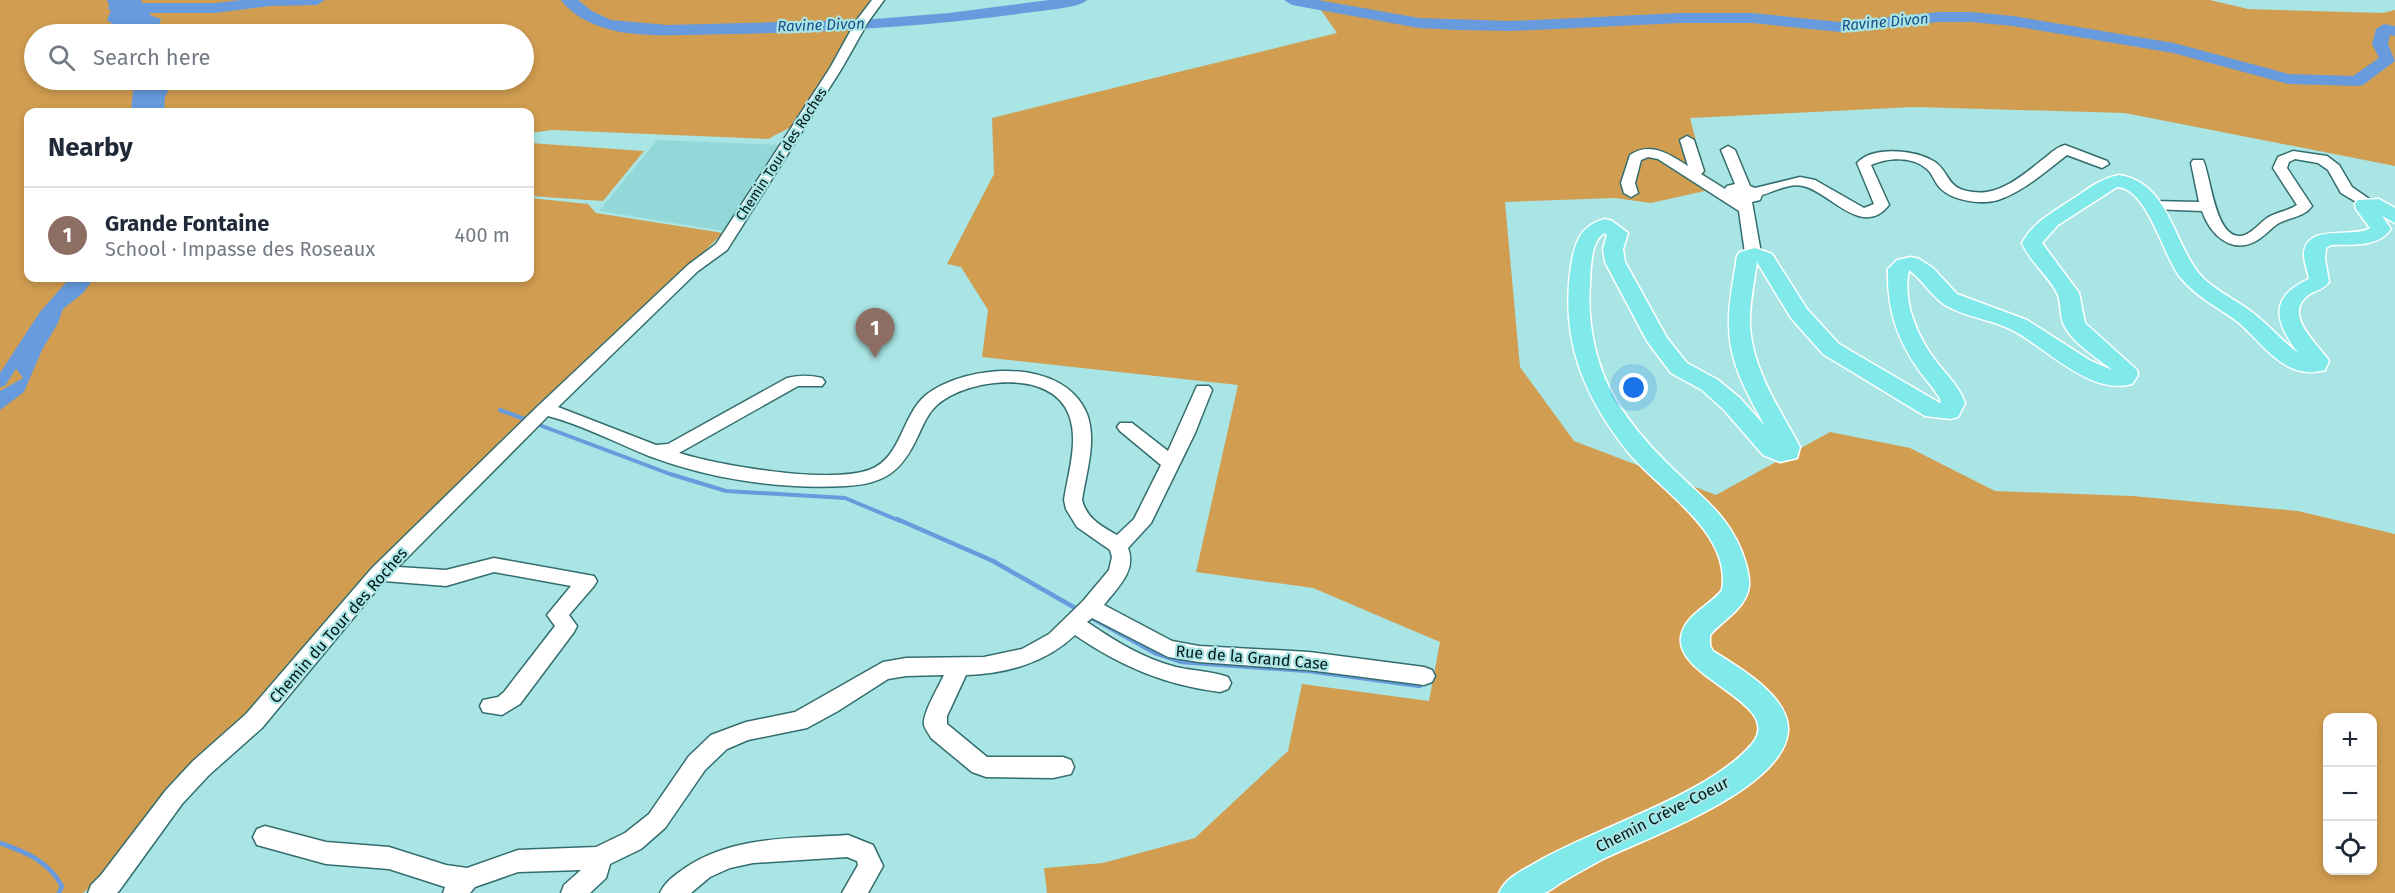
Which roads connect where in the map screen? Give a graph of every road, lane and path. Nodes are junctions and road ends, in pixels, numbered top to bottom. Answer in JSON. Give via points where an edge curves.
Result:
{"nodes":[{"id":1,"x":878,"y":0,"type":"edge"},
{"id":2,"x":1687,"y":140,"type":"dead end"},
{"id":3,"x":1728,"y":150,"type":"dead end"},
{"id":4,"x":2198,"y":163,"type":"dead end"},
{"id":5,"x":2102,"y":165,"type":"dead end"},
{"id":6,"x":1692,"y":175,"type":"junction"},
{"id":7,"x":1631,"y":193,"type":"dead end"},
{"id":8,"x":1747,"y":197,"type":"junction"},
{"id":9,"x":2368,"y":203,"type":"junction"},
{"id":10,"x":2151,"y":205,"type":"junction"},
{"id":11,"x":2208,"y":207,"type":"junction"},
{"id":12,"x":2395,"y":217,"type":"edge"},
{"id":13,"x":1752,"y":253,"type":"junction"},
{"id":14,"x":693,"y":268,"type":"joint"},
{"id":15,"x":816,"y":382,"type":"dead end"},
{"id":16,"x":1203,"y":390,"type":"dead end"},
{"id":17,"x":544,"y":410,"type":"junction"},
{"id":18,"x":1126,"y":427,"type":"dead end"},
{"id":19,"x":653,"y":451,"type":"junction"},
{"id":20,"x":1170,"y":462,"type":"junction"},
{"id":21,"x":1118,"y":546,"type":"junction"},
{"id":22,"x":379,"y":573,"type":"junction"},
{"id":23,"x":1090,"y":607,"type":"junction"},
{"id":24,"x":1073,"y":623,"type":"junction"},
{"id":25,"x":958,"y":666,"type":"junction"},
{"id":26,"x":1424,"y":676,"type":"dead end"},
{"id":27,"x":1220,"y":683,"type":"dead end"},
{"id":28,"x":491,"y":706,"type":"dead end"},
{"id":29,"x":1064,"y":767,"type":"dead end"},
{"id":30,"x":265,"y":837,"type":"dead end"},
{"id":31,"x":598,"y":858,"type":"junction"},
{"id":32,"x":461,"y":886,"type":"edge"},
{"id":33,"x":100,"y":893,"type":"edge"},
{"id":34,"x":573,"y":893,"type":"edge"},
{"id":35,"x":672,"y":893,"type":"edge"},
{"id":36,"x":854,"y":893,"type":"edge"},
{"id":37,"x":1515,"y":893,"type":"edge"}],
"edges":[{"from":1,"to":14,"type":"street","name":"Chemin Tour des Roches","via":[[722,247]]},
{"from":2,"to":6,"type":"street","via":[[1697,171]]},
{"from":3,"to":8,"type":"street"},
{"from":4,"to":11,"type":"street"},
{"from":5,"to":8,"type":"street","via":[[2065,150],[2002,193],[1982,198],[1943,184],[1935,169],[1926,163],[1885,155],[1864,163],[1882,205],[1877,210],[1852,210],[1826,190],[1799,181]]},
{"from":6,"to":7,"type":"street","via":[[1658,154],[1640,154],[1635,158],[1628,183]]},
{"from":6,"to":8,"type":"street"},
{"from":8,"to":13,"type":"street"},
{"from":9,"to":10,"type":"main road","via":[[2366,208],[2381,229],[2377,235],[2324,240],[2317,245],[2313,259],[2321,277],[2319,282],[2296,294],[2291,303],[2290,319],[2296,334],[2318,361],[2310,366],[2290,357],[2196,283],[2185,270]]},
{"from":9,"to":11,"type":"street","via":[[2346,190],[2329,163],[2293,155],[2283,160],[2280,168],[2304,201],[2302,209],[2276,218],[2251,238],[2237,240],[2223,235]]},
{"from":9,"to":12,"type":"main road","via":[[2379,205]]},
{"from":10,"to":11,"type":"street"},
{"from":10,"to":13,"type":"main road","via":[[2135,188],[2115,181],[2044,227],[2032,243],[2068,293],[2074,324],[2126,370],[2124,379],[2095,373],[2019,325],[1950,299],[1916,265],[1907,263],[1898,269],[1901,321],[1910,341],[1952,399],[1952,407],[1946,412],[1933,410],[1830,349],[1799,313],[1767,260]]},
{"from":13,"to":37,"type":"main road","name":"Chemin Crève-Coeur","via":[[1747,256],[1740,301],[1740,335],[1746,361],[1780,442],[1772,449],[1732,404],[1710,385],[1679,368],[1658,341],[1615,262],[1613,249],[1618,233],[1605,225],[1594,230],[1586,243],[1578,327],[1597,388],[1628,436],[1719,531],[1737,576],[1735,591],[1727,603],[1700,625],[1694,643],[1703,659],[1760,702],[1769,714],[1773,731],[1769,743],[1759,758],[1722,788],[1574,857]]},
{"from":14,"to":17,"type":"street","name":"Chemin du Tour des Roches"},
{"from":15,"to":19,"type":"street","via":[[793,382],[671,450]]},
{"from":16,"to":20,"type":"street"},
{"from":17,"to":19,"type":"street"},
{"from":17,"to":22,"type":"street","name":"Chemin du Tour des Roches"},
{"from":18,"to":20,"type":"street"},
{"from":19,"to":21,"type":"street","via":[[778,479],[865,477],[886,469],[932,400],[983,378],[1012,375],[1059,390],[1074,407],[1082,431],[1074,511],[1078,519]]},
{"from":20,"to":21,"type":"street","via":[[1141,523]]},
{"from":21,"to":23,"type":"street","via":[[1122,557],[1118,573]]},
{"from":22,"to":28,"type":"street","via":[[446,578],[494,565],[587,581],[557,615],[567,626],[512,698],[502,706]]},
{"from":22,"to":33,"type":"street","name":"Chemin du Tour des Roches","via":[[254,721],[174,797]]},
{"from":23,"to":24,"type":"street"},
{"from":23,"to":26,"type":"street","name":"Rue de la Grand Case","via":[[1167,649]]},
{"from":24,"to":25,"type":"street","via":[[1056,640],[1027,656],[984,666]]},
{"from":24,"to":27,"type":"street","via":[[1143,666],[1171,676]]},
{"from":25,"to":29,"type":"street","via":[[936,716],[939,731],[987,768]]},
{"from":25,"to":31,"type":"street","via":[[883,671],[799,721],[746,731],[719,742],[697,763],[657,821],[633,841]]},
{"from":30,"to":32,"type":"street","via":[[326,853],[389,858],[446,876]]},
{"from":31,"to":32,"type":"street","via":[[518,861]]},
{"from":31,"to":34,"type":"street","via":[[598,870]]},
{"from":35,"to":36,"type":"street","via":[[702,869],[729,858],[753,852],[848,846],[865,853],[871,866]]}]}
